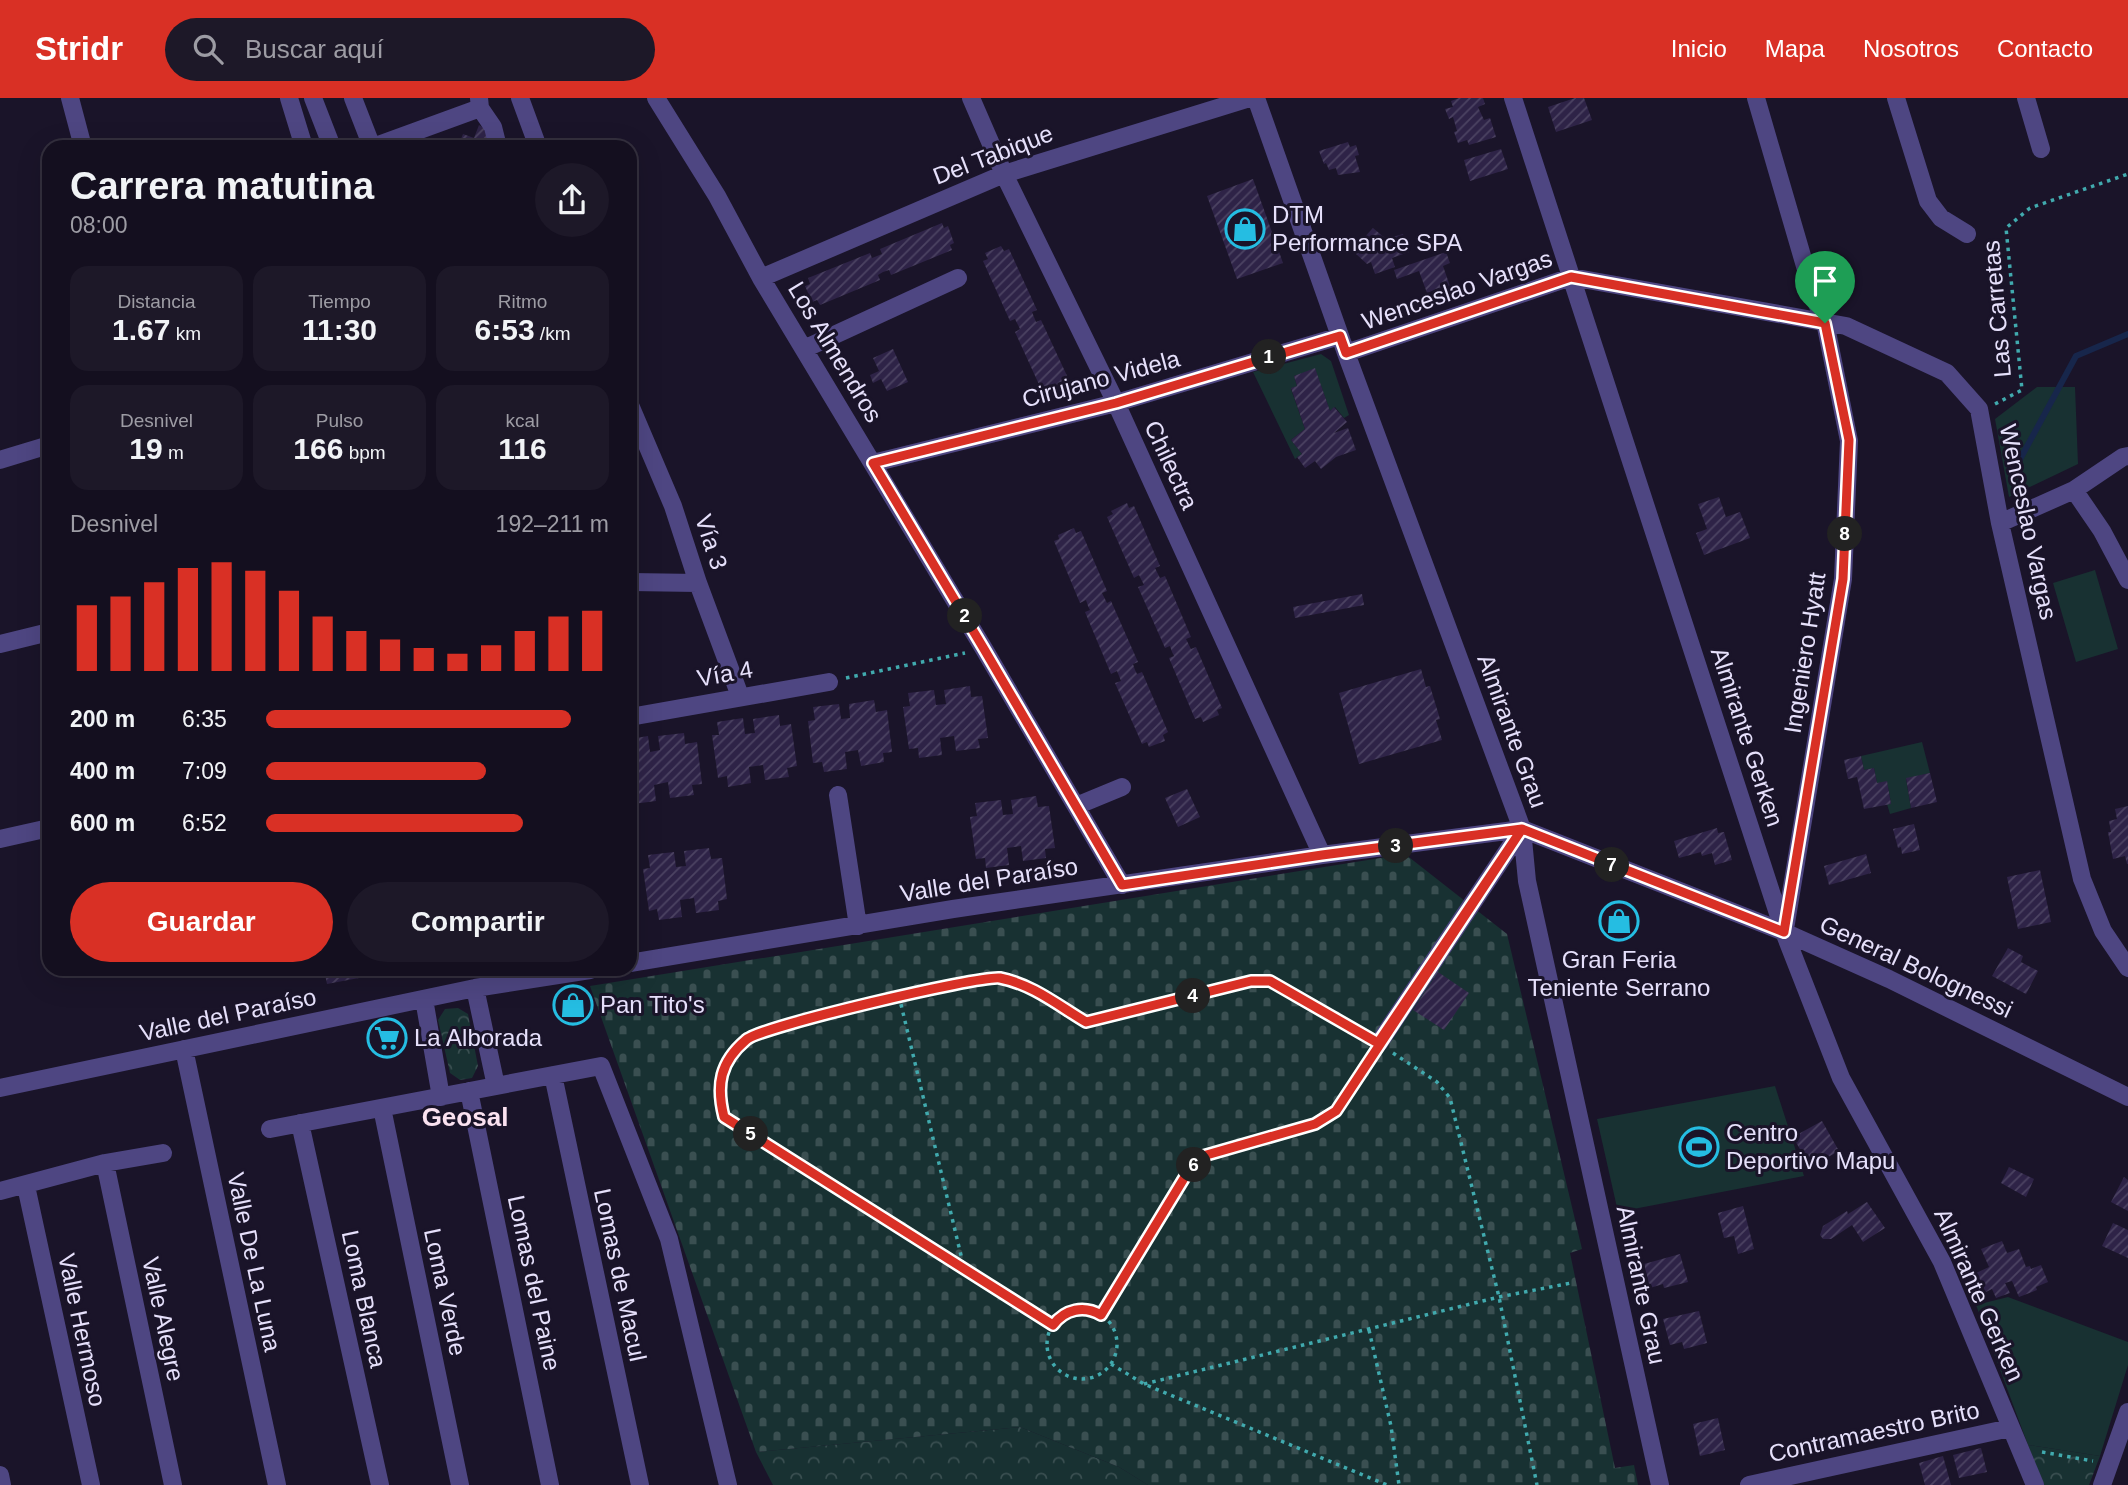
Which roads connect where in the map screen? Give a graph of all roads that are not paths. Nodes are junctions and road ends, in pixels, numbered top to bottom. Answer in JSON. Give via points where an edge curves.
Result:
{"nodes":[{"id":1,"x":70,"y":98,"type":"edge"},
{"id":2,"x":289,"y":98,"type":"edge"},
{"id":3,"x":313,"y":98,"type":"edge"},
{"id":4,"x":354,"y":98,"type":"edge"},
{"id":5,"x":520,"y":98,"type":"edge"},
{"id":6,"x":656,"y":98,"type":"edge"},
{"id":7,"x":971,"y":98,"type":"edge"},
{"id":8,"x":1250,"y":98,"type":"edge"},
{"id":9,"x":1256,"y":98,"type":"edge"},
{"id":10,"x":1513,"y":98,"type":"edge"},
{"id":11,"x":1756,"y":98,"type":"edge"},
{"id":12,"x":1896,"y":98,"type":"edge"},
{"id":13,"x":2026,"y":98,"type":"edge"},
{"id":14,"x":480,"y":103,"type":"edge"},
{"id":15,"x":81,"y":140,"type":"edge"},
{"id":16,"x":302,"y":140,"type":"edge"},
{"id":17,"x":328,"y":140,"type":"edge"},
{"id":18,"x":370,"y":140,"type":"edge"},
{"id":19,"x":390,"y":140,"type":"edge"},
{"id":20,"x":496,"y":140,"type":"edge"},
{"id":21,"x":535,"y":140,"type":"edge"},
{"id":22,"x":2041,"y":149,"type":"dead end"},
{"id":23,"x":1004,"y":174,"type":"junction"},
{"id":24,"x":1967,"y":234,"type":"dead end"},
{"id":25,"x":1571,"y":277,"type":"junction"},
{"id":26,"x":761,"y":278,"type":"junction"},
{"id":27,"x":958,"y":278,"type":"dead end"},
{"id":28,"x":1825,"y":323,"type":"junction"},
{"id":29,"x":1343,"y":345,"type":"junction"},
{"id":30,"x":804,"y":349,"type":"junction"},
{"id":31,"x":1116,"y":403,"type":"junction"},
{"id":32,"x":637,"y":421,"type":"edge"},
{"id":33,"x":42,"y":448,"type":"edge"},
{"id":34,"x":2128,"y":456,"type":"edge"},
{"id":35,"x":0,"y":460,"type":"edge"},
{"id":36,"x":873,"y":463,"type":"junction"},
{"id":37,"x":2074,"y":490,"type":"junction"},
{"id":38,"x":2000,"y":523,"type":"junction"},
{"id":39,"x":2128,"y":580,"type":"edge"},
{"id":40,"x":637,"y":582,"type":"edge"},
{"id":41,"x":698,"y":583,"type":"junction"},
{"id":42,"x":42,"y":634,"type":"edge"},
{"id":43,"x":0,"y":645,"type":"edge"},
{"id":44,"x":829,"y":682,"type":"road end"},
{"id":45,"x":740,"y":696,"type":"junction"},
{"id":46,"x":637,"y":716,"type":"edge"},
{"id":47,"x":1122,"y":787,"type":"dead end"},
{"id":48,"x":838,"y":795,"type":"dead end"},
{"id":49,"x":1076,"y":806,"type":"junction"},
{"id":50,"x":1522,"y":829,"type":"junction"},
{"id":51,"x":42,"y":830,"type":"edge"},
{"id":52,"x":0,"y":839,"type":"edge"},
{"id":53,"x":1322,"y":855,"type":"junction"},
{"id":54,"x":1122,"y":885,"type":"junction"},
{"id":55,"x":858,"y":926,"type":"junction"},
{"id":56,"x":1784,"y":932,"type":"junction"},
{"id":57,"x":637,"y":962,"type":"edge"},
{"id":58,"x":2128,"y":968,"type":"edge"},
{"id":59,"x":552,"y":976,"type":"edge"},
{"id":60,"x":475,"y":988,"type":"junction"},
{"id":61,"x":424,"y":999,"type":"junction"},
{"id":62,"x":1378,"y":1043,"type":"road end"},
{"id":63,"x":184,"y":1049,"type":"junction"},
{"id":64,"x":553,"y":1076,"type":"junction"},
{"id":65,"x":496,"y":1086,"type":"junction"},
{"id":66,"x":0,"y":1088,"type":"edge"},
{"id":67,"x":470,"y":1091,"type":"junction"},
{"id":68,"x":441,"y":1097,"type":"junction"},
{"id":69,"x":2128,"y":1097,"type":"edge"},
{"id":70,"x":382,"y":1108,"type":"junction"},
{"id":71,"x":300,"y":1124,"type":"junction"},
{"id":72,"x":270,"y":1129,"type":"dead end"},
{"id":73,"x":163,"y":1153,"type":"dead end"},
{"id":74,"x":105,"y":1163,"type":"junction"},
{"id":75,"x":26,"y":1185,"type":"junction"},
{"id":76,"x":0,"y":1191,"type":"edge"},
{"id":77,"x":2128,"y":1412,"type":"edge"},
{"id":78,"x":2011,"y":1428,"type":"junction"},
{"id":79,"x":0,"y":1475,"type":"edge"},
{"id":80,"x":2,"y":1485,"type":"edge"},
{"id":81,"x":91,"y":1485,"type":"edge"},
{"id":82,"x":173,"y":1485,"type":"edge"},
{"id":83,"x":277,"y":1485,"type":"edge"},
{"id":84,"x":380,"y":1485,"type":"edge"},
{"id":85,"x":460,"y":1485,"type":"edge"},
{"id":86,"x":550,"y":1485,"type":"edge"},
{"id":87,"x":640,"y":1485,"type":"edge"},
{"id":88,"x":728,"y":1485,"type":"edge"},
{"id":89,"x":1660,"y":1485,"type":"edge"},
{"id":90,"x":1749,"y":1485,"type":"edge"},
{"id":91,"x":2035,"y":1485,"type":"edge"},
{"id":92,"x":2102,"y":1485,"type":"edge"}],
"edges":[{"from":1,"to":15,"type":"street"},
{"from":2,"to":16,"type":"street"},
{"from":3,"to":17,"type":"street"},
{"from":4,"to":18,"type":"street"},
{"from":5,"to":21,"type":"street"},
{"from":6,"to":26,"type":"street","name":"Los Almendros"},
{"from":7,"to":23,"type":"street","name":"Chilectra"},
{"from":8,"to":23,"type":"street","name":"Del Tabique"},
{"from":9,"to":29,"type":"street","name":"Almirante Grau"},
{"from":10,"to":25,"type":"street","name":"Almirante Gerken"},
{"from":11,"to":28,"type":"street","name":"Ingeniero Hyatt"},
{"from":12,"to":24,"type":"street","via":[[1928,201],[1941,218]]},
{"from":13,"to":22,"type":"street"},
{"from":14,"to":19,"type":"street"},
{"from":14,"to":20,"type":"street"},
{"from":23,"to":26,"type":"street","name":"Del Tabique"},
{"from":23,"to":31,"type":"street","name":"Chilectra"},
{"from":25,"to":28,"type":"street","name":"Wenceslao Vargas"},
{"from":25,"to":29,"type":"street","name":"Wenceslao Vargas"},
{"from":25,"to":56,"type":"street","name":"Almirante Gerken"},
{"from":26,"to":30,"type":"street","name":"Los Almendros"},
{"from":27,"to":30,"type":"street"},
{"from":28,"to":38,"type":"street","name":"Wenceslao Vargas","via":[[1846,326],[1947,373],[1979,410]]},
{"from":28,"to":56,"type":"street","name":"Ingeniero Hyatt","via":[[1849,440],[1843,579]]},
{"from":29,"to":31,"type":"street","name":"Cirujano Videla"},
{"from":29,"to":50,"type":"street","name":"Almirante Grau"},
{"from":30,"to":36,"type":"street","name":"Los Almendros"},
{"from":31,"to":36,"type":"street","name":"Cirujano Videla"},
{"from":31,"to":53,"type":"street","name":"Chilectra"},
{"from":32,"to":41,"type":"street","name":"Vía 3","via":[[673,506]]},
{"from":33,"to":35,"type":"street"},
{"from":34,"to":37,"type":"street"},
{"from":36,"to":49,"type":"street","name":"Los Almendros"},
{"from":37,"to":38,"type":"street"},
{"from":37,"to":39,"type":"street"},
{"from":38,"to":58,"type":"street","name":"Wenceslao Vargas","via":[[2082,880],[2103,931]]},
{"from":40,"to":41,"type":"street"},
{"from":41,"to":45,"type":"street","name":"Vía 3"},
{"from":42,"to":43,"type":"street"},
{"from":44,"to":45,"type":"street","name":"Vía 4"},
{"from":45,"to":46,"type":"street","name":"Vía 4"},
{"from":47,"to":49,"type":"street"},
{"from":48,"to":55,"type":"street"},
{"from":49,"to":54,"type":"street","name":"Los Almendros"},
{"from":50,"to":53,"type":"street","name":"Valle del Paraíso"},
{"from":50,"to":56,"type":"street","name":"General Bolognessi"},
{"from":50,"to":62,"type":"street"},
{"from":50,"to":89,"type":"street","name":"Almirante Grau","via":[[1527,881]]},
{"from":51,"to":52,"type":"street"},
{"from":53,"to":54,"type":"street","name":"Valle del Paraíso"},
{"from":54,"to":55,"type":"street","name":"Valle del Paraíso"},
{"from":55,"to":57,"type":"street","name":"Valle del Paraíso"},
{"from":56,"to":69,"type":"street","name":"General Bolognessi"},
{"from":56,"to":78,"type":"street","name":"Almirante Gerken","via":[[1841,1078],[1942,1262]]},
{"from":59,"to":60,"type":"street","name":"Valle del Paraíso"},
{"from":60,"to":61,"type":"street","name":"Valle del Paraíso"},
{"from":60,"to":65,"type":"street"},
{"from":61,"to":63,"type":"street","name":"Valle del Paraíso"},
{"from":61,"to":68,"type":"street"},
{"from":63,"to":66,"type":"street","name":"Valle del Paraíso"},
{"from":63,"to":83,"type":"street","name":"Valle De La Luna"},
{"from":64,"to":65,"type":"street"},
{"from":64,"to":87,"type":"street","name":"Lomas de Macul"},
{"from":64,"to":88,"type":"street","via":[[601,1066],[669,1239]]},
{"from":65,"to":67,"type":"street"},
{"from":67,"to":68,"type":"street"},
{"from":67,"to":86,"type":"street","name":"Lomas del Paine"},
{"from":68,"to":70,"type":"street"},
{"from":70,"to":71,"type":"street"},
{"from":70,"to":85,"type":"street","name":"Loma Verde"},
{"from":71,"to":72,"type":"street"},
{"from":71,"to":84,"type":"street","name":"Loma Blanca"},
{"from":73,"to":74,"type":"street"},
{"from":74,"to":75,"type":"street"},
{"from":74,"to":82,"type":"street","name":"Valle Alegre"},
{"from":75,"to":76,"type":"street"},
{"from":75,"to":81,"type":"street","name":"Valle Hermoso"},
{"from":77,"to":92,"type":"street"},
{"from":78,"to":90,"type":"street","name":"Contramaestro Brito"},
{"from":78,"to":91,"type":"street","name":"Almirante Gerken"},
{"from":79,"to":80,"type":"street"}]}
